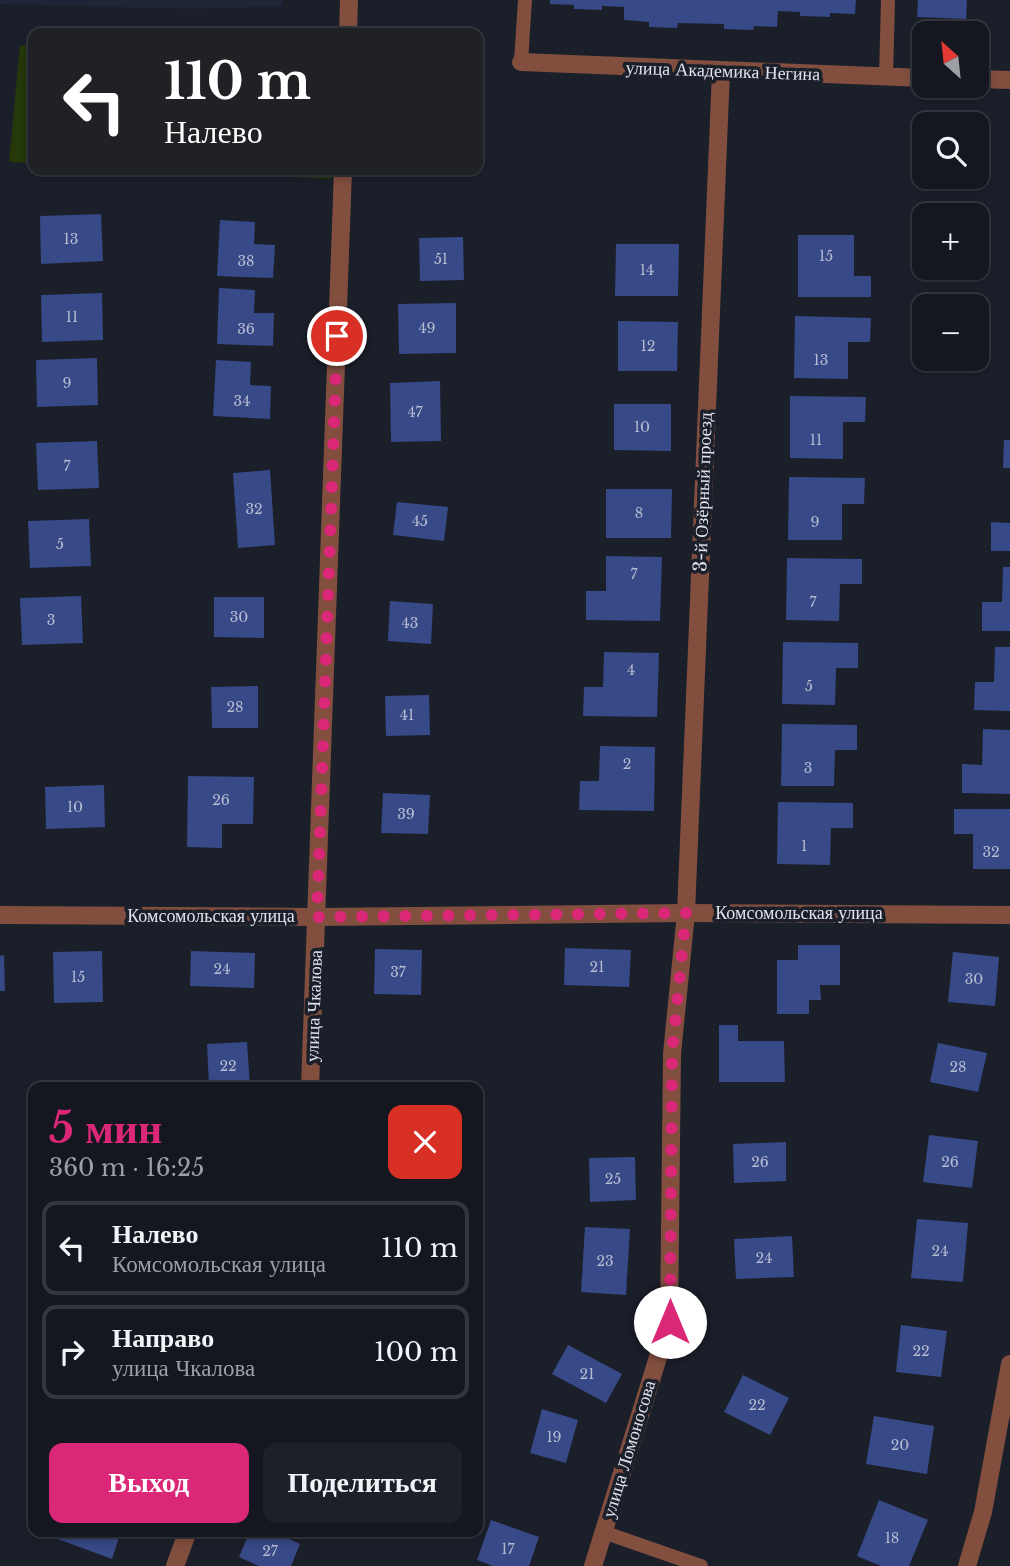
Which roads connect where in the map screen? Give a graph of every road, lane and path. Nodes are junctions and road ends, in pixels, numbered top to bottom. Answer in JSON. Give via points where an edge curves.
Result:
{"nodes":[{"id":1,"x":349,"y":0,"type":"edge"},
{"id":2,"x":525,"y":0,"type":"edge"},
{"id":3,"x":888,"y":0,"type":"edge"},
{"id":4,"x":348,"y":28,"type":"edge"},
{"id":5,"x":522,"y":62,"type":"joint"},
{"id":6,"x":720,"y":71,"type":"junction"},
{"id":7,"x":886,"y":77,"type":"junction"},
{"id":8,"x":912,"y":78,"type":"edge"},
{"id":9,"x":989,"y":79,"type":"edge"},
{"id":10,"x":1010,"y":80,"type":"edge"},
{"id":11,"x":343,"y":175,"type":"edge"},
{"id":12,"x":686,"y":913,"type":"junction"},
{"id":13,"x":0,"y":915,"type":"edge"},
{"id":14,"x":1010,"y":915,"type":"edge"},
{"id":15,"x":317,"y":917,"type":"junction"},
{"id":16,"x":310,"y":1082,"type":"edge"},
{"id":17,"x":1010,"y":1364,"type":"edge"},
{"id":18,"x":603,"y":1532,"type":"junction"},
{"id":19,"x":186,"y":1537,"type":"edge"},
{"id":20,"x":175,"y":1566,"type":"edge"},
{"id":21,"x":593,"y":1566,"type":"edge"},
{"id":22,"x":701,"y":1566,"type":"edge"},
{"id":23,"x":967,"y":1566,"type":"edge"}],
"edges":[{"from":1,"to":4,"type":"street"},
{"from":2,"to":5,"type":"lane"},
{"from":3,"to":7,"type":"lane"},
{"from":5,"to":6,"type":"street","name":"улица Академика Негина"},
{"from":6,"to":7,"type":"street","name":"улица Академика Негина"},
{"from":6,"to":12,"type":"street","name":"3-й Озёрный проезд"},
{"from":7,"to":8,"type":"street","name":"улица Академика Негина"},
{"from":9,"to":10,"type":"street"},
{"from":11,"to":15,"type":"street","name":"улица Чкалова"},
{"from":12,"to":14,"type":"street","name":"Комсомольская улица"},
{"from":12,"to":15,"type":"street","name":"Комсомольская улица"},
{"from":12,"to":18,"type":"street","name":"улица Ломоносова","via":[[672,1054],[670,1322]]},
{"from":13,"to":15,"type":"street","name":"Комсомольская улица"},
{"from":15,"to":16,"type":"street","name":"улица Чкалова"},
{"from":17,"to":23,"type":"street","via":[[983,1512]]},
{"from":18,"to":21,"type":"street","name":"улица Ломоносова"},
{"from":18,"to":22,"type":"lane"},
{"from":19,"to":20,"type":"street"}]}
